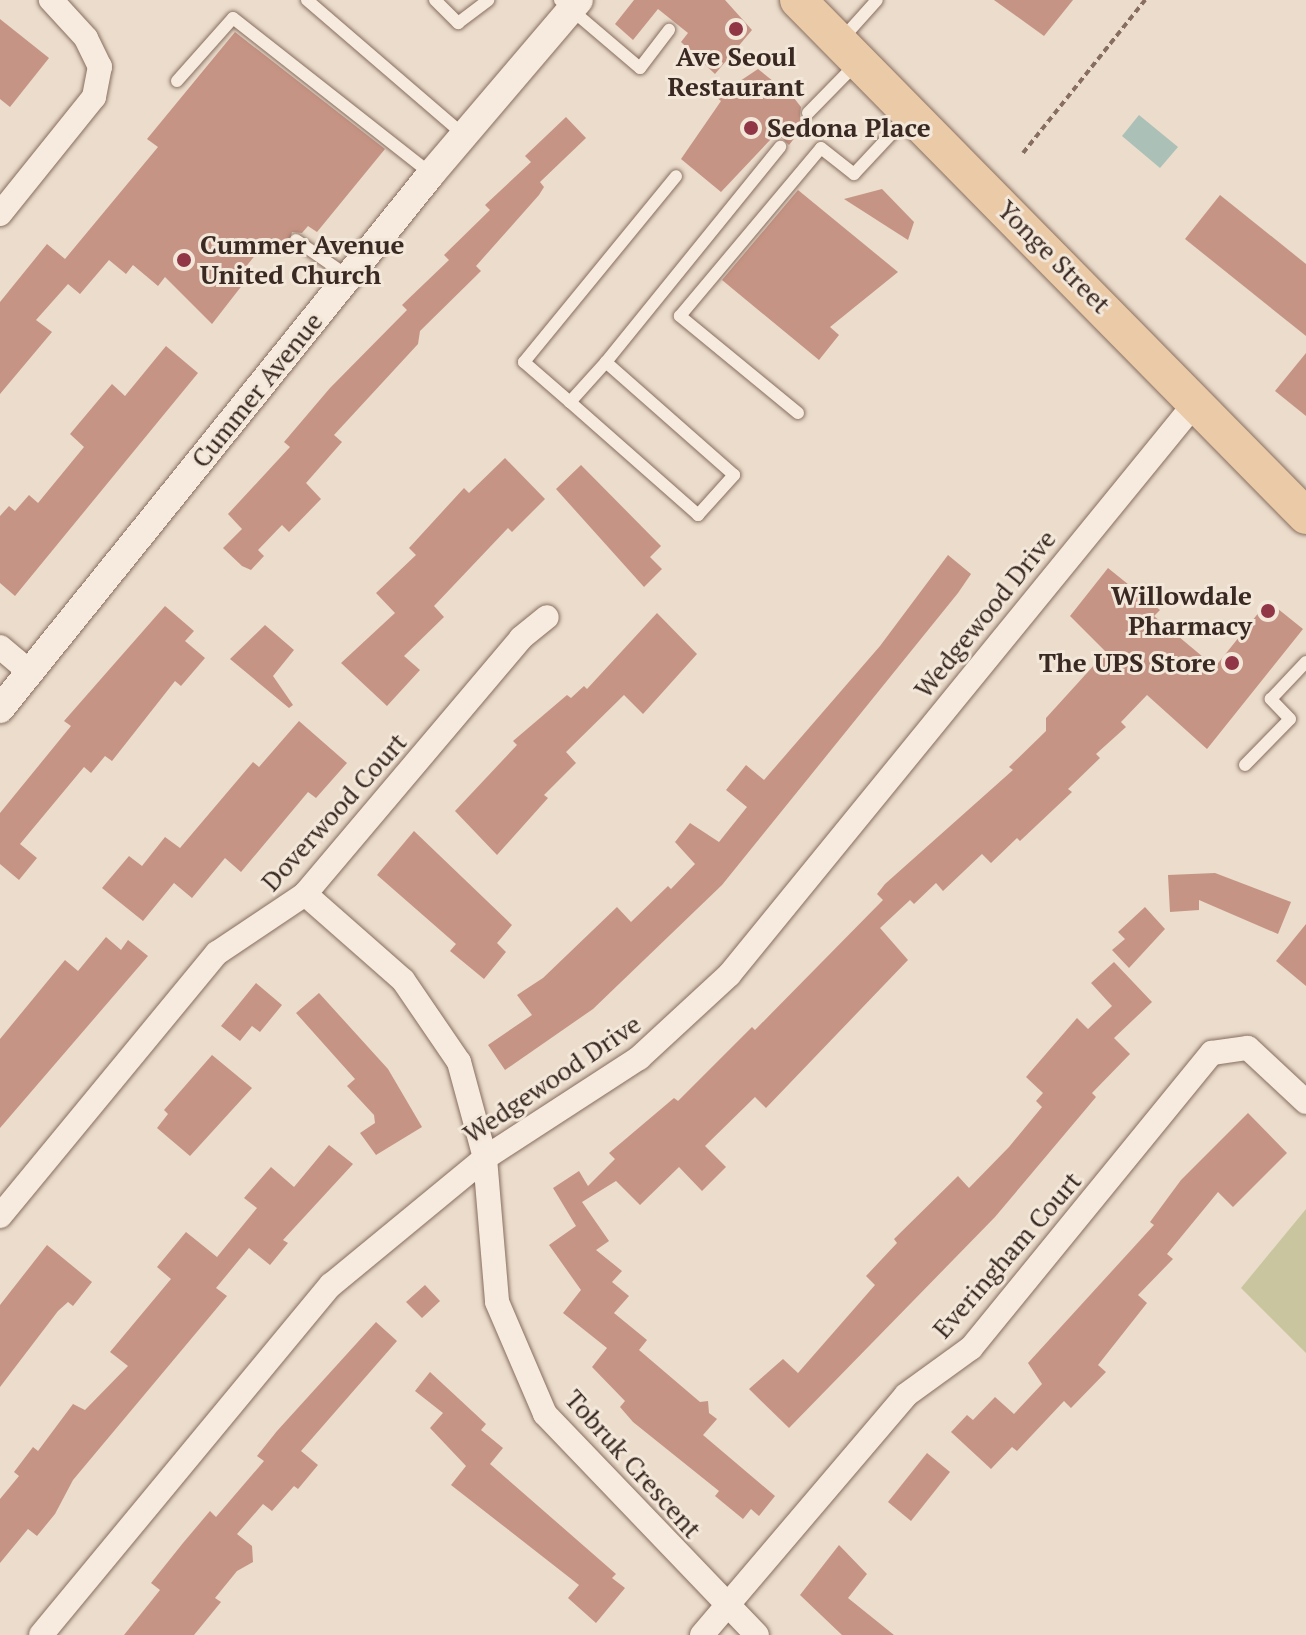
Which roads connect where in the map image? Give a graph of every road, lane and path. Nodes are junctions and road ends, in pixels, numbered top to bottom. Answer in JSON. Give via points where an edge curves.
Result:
{"nodes":[{"id":1,"x":51,"y":0,"type":"edge"},
{"id":2,"x":307,"y":0,"type":"edge"},
{"id":3,"x":435,"y":0,"type":"edge"},
{"id":4,"x":488,"y":0,"type":"edge"},
{"id":5,"x":798,"y":0,"type":"edge"},
{"id":6,"x":877,"y":0,"type":"edge"},
{"id":7,"x":1145,"y":0,"type":"edge"},
{"id":8,"x":570,"y":3,"type":"edge"},
{"id":9,"x":669,"y":30,"type":"dead end"},
{"id":10,"x":849,"y":52,"type":"junction"},
{"id":11,"x":177,"y":81,"type":"dead end"},
{"id":12,"x":808,"y":113,"type":"dead end"},
{"id":13,"x":911,"y":113,"type":"junction"},
{"id":14,"x":464,"y":135,"type":"junction"},
{"id":15,"x":780,"y":147,"type":"dead end"},
{"id":16,"x":1023,"y":153,"type":"dead end"},
{"id":17,"x":431,"y":174,"type":"junction"},
{"id":18,"x":676,"y":176,"type":"dead end"},
{"id":19,"x":0,"y":214,"type":"edge"},
{"id":20,"x":296,"y":240,"type":"dead end"},
{"id":21,"x":349,"y":277,"type":"junction"},
{"id":22,"x":606,"y":362,"type":"junction"},
{"id":23,"x":1197,"y":401,"type":"junction"},
{"id":24,"x":570,"y":402,"type":"junction"},
{"id":25,"x":798,"y":413,"type":"dead end"},
{"id":26,"x":1302,"y":502,"type":"edge"},
{"id":27,"x":547,"y":617,"type":"dead end"},
{"id":28,"x":0,"y":647,"type":"edge"},
{"id":29,"x":1306,"y":662,"type":"edge"},
{"id":30,"x":30,"y":672,"type":"junction"},
{"id":31,"x":0,"y":709,"type":"edge"},
{"id":32,"x":1245,"y":765,"type":"dead end"},
{"id":33,"x":305,"y":894,"type":"junction"},
{"id":34,"x":1306,"y":1102,"type":"edge"},
{"id":35,"x":485,"y":1158,"type":"junction"},
{"id":36,"x":0,"y":1216,"type":"edge"},
{"id":37,"x":727,"y":1606,"type":"junction"},
{"id":38,"x":41,"y":1635,"type":"edge"},
{"id":39,"x":702,"y":1635,"type":"edge"},
{"id":40,"x":757,"y":1635,"type":"edge"}],
"edges":[{"from":1,"to":19,"type":"street","via":[[86,38],[100,67],[94,97]]},
{"from":2,"to":14,"type":"lane"},
{"from":3,"to":4,"type":"lane","via":[[458,23]]},
{"from":5,"to":10,"type":"main road","name":"Yonge Street"},
{"from":6,"to":10,"type":"lane"},
{"from":7,"to":16,"type":"path"},
{"from":8,"to":9,"type":"lane","via":[[640,68]]},
{"from":8,"to":14,"type":"street","name":"Cummer Avenue"},
{"from":10,"to":12,"type":"lane"},
{"from":10,"to":13,"type":"main road","name":"Yonge Street"},
{"from":11,"to":17,"type":"lane","via":[[233,18]]},
{"from":13,"to":23,"type":"main road","name":"Yonge Street"},
{"from":13,"to":25,"type":"lane","via":[[854,174],[821,148],[680,316]]},
{"from":14,"to":17,"type":"street","name":"Cummer Avenue"},
{"from":15,"to":22,"type":"lane"},
{"from":17,"to":21,"type":"street","name":"Cummer Avenue"},
{"from":18,"to":24,"type":"lane","via":[[524,362]]},
{"from":20,"to":21,"type":"lane"},
{"from":21,"to":30,"type":"street","name":"Cummer Avenue"},
{"from":22,"to":24,"type":"lane"},
{"from":22,"to":24,"type":"lane","via":[[734,475],[698,515]]},
{"from":23,"to":26,"type":"main road","name":"Yonge Street"},
{"from":23,"to":35,"type":"street","name":"Wedgewood Drive","via":[[729,975],[639,1058]]},
{"from":27,"to":33,"type":"street","name":"Doverwood Court","via":[[521,638]]},
{"from":28,"to":30,"type":"street"},
{"from":29,"to":32,"type":"lane","via":[[1271,699],[1290,719]]},
{"from":30,"to":31,"type":"street","name":"Cummer Avenue"},
{"from":33,"to":35,"type":"street","name":"Tobruk Crescent","via":[[403,980],[459,1062]]},
{"from":33,"to":36,"type":"street","name":"Doverwood Court","via":[[217,953]]},
{"from":34,"to":37,"type":"street","name":"Everingham Court","via":[[1248,1048],[1212,1053],[971,1348],[906,1395]]},
{"from":35,"to":37,"type":"street","name":"Tobruk Crescent","via":[[497,1302],[545,1414]]},
{"from":35,"to":38,"type":"street","name":"Wedgewood Drive","via":[[331,1285]]},
{"from":37,"to":39,"type":"street"},
{"from":37,"to":40,"type":"street","name":"Tobruk Crescent"}]}
